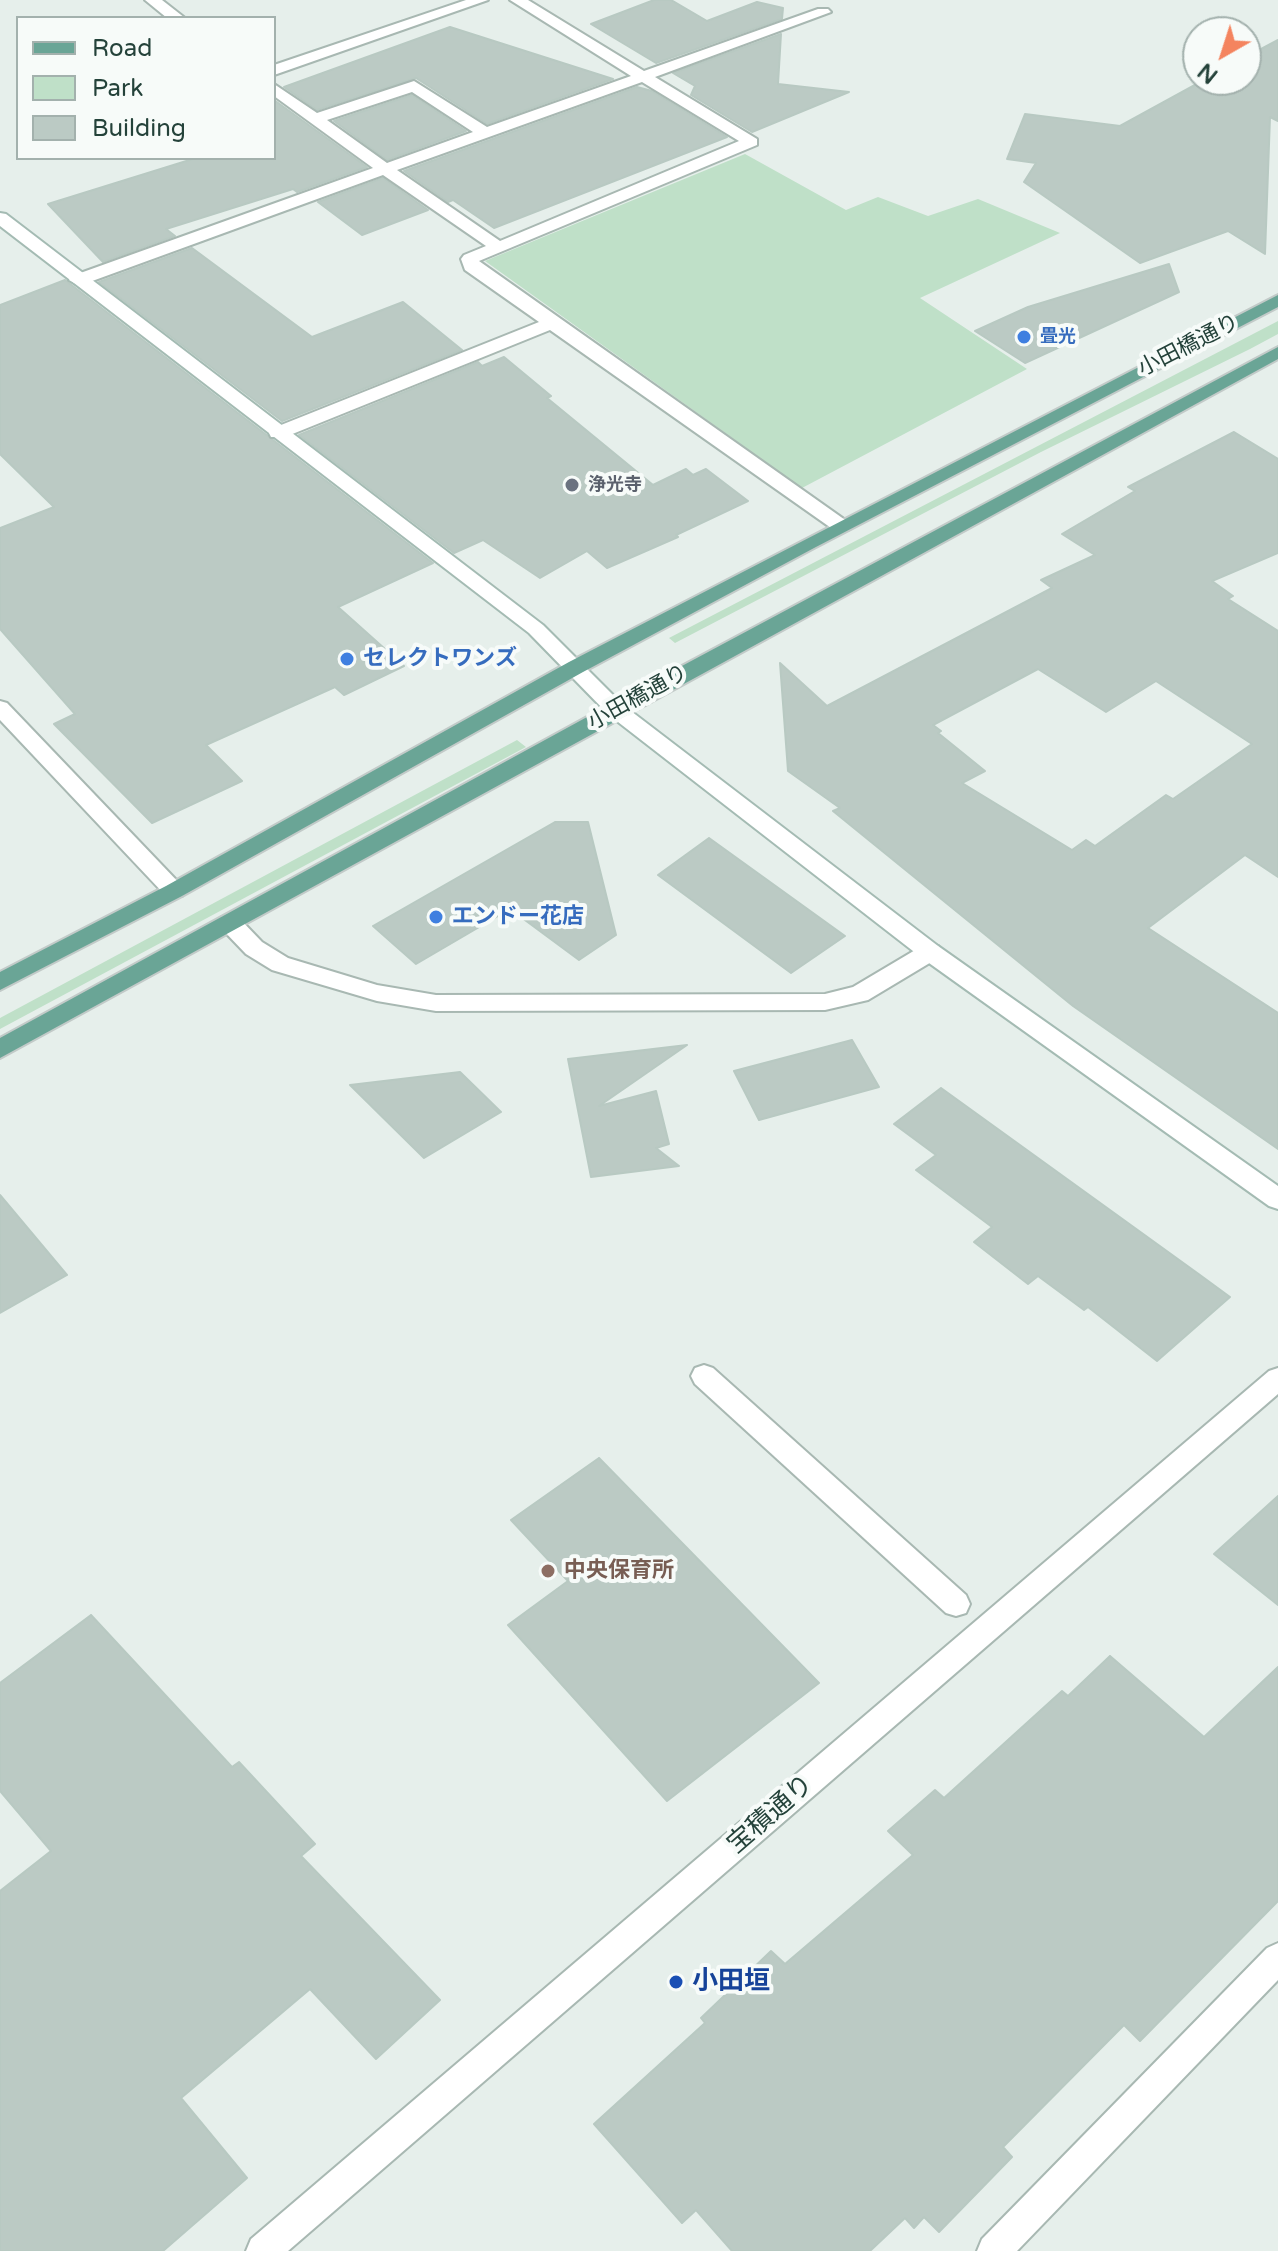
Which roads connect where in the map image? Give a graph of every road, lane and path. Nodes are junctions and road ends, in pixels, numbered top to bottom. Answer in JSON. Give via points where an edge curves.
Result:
{"nodes":[{"id":1,"x":152,"y":0,"type":"edge"},
{"id":2,"x":481,"y":0,"type":"edge"},
{"id":3,"x":517,"y":0,"type":"edge"},
{"id":4,"x":823,"y":12,"type":"dead end"},
{"id":5,"x":174,"y":16,"type":"edge"},
{"id":6,"x":276,"y":69,"type":"edge"},
{"id":7,"x":641,"y":76,"type":"junction"},
{"id":8,"x":276,"y":90,"type":"edge"},
{"id":9,"x":315,"y":119,"type":"junction"},
{"id":10,"x":483,"y":132,"type":"junction"},
{"id":11,"x":385,"y":169,"type":"junction"},
{"id":12,"x":0,"y":218,"type":"edge"},
{"id":13,"x":498,"y":247,"type":"junction"},
{"id":14,"x":78,"y":280,"type":"junction"},
{"id":15,"x":1278,"y":300,"type":"edge"},
{"id":16,"x":552,"y":323,"type":"junction"},
{"id":17,"x":1278,"y":352,"type":"edge"},
{"id":18,"x":278,"y":433,"type":"junction"},
{"id":19,"x":841,"y":526,"type":"junction"},
{"id":20,"x":576,"y":667,"type":"junction"},
{"id":21,"x":0,"y":708,"type":"edge"},
{"id":22,"x":616,"y":710,"type":"junction"},
{"id":23,"x":174,"y":891,"type":"junction"},
{"id":24,"x":230,"y":923,"type":"junction"},
{"id":25,"x":930,"y":952,"type":"junction"},
{"id":26,"x":0,"y":982,"type":"edge"},
{"id":27,"x":0,"y":1049,"type":"edge"},
{"id":28,"x":1278,"y":1199,"type":"edge"},
{"id":29,"x":704,"y":1376,"type":"dead end"},
{"id":30,"x":1278,"y":1379,"type":"edge"},
{"id":31,"x":956,"y":1604,"type":"dead end"},
{"id":32,"x":1278,"y":1958,"type":"edge"},
{"id":33,"x":263,"y":2251,"type":"edge"},
{"id":34,"x":994,"y":2251,"type":"edge"}],
"edges":[{"from":1,"to":5,"type":"street"},
{"from":2,"to":6,"type":"street"},
{"from":3,"to":7,"type":"street"},
{"from":4,"to":7,"type":"street"},
{"from":7,"to":10,"type":"street"},
{"from":7,"to":13,"type":"street","via":[[751,142]]},
{"from":8,"to":9,"type":"street"},
{"from":9,"to":10,"type":"street","via":[[414,86]]},
{"from":9,"to":11,"type":"street"},
{"from":10,"to":11,"type":"street"},
{"from":11,"to":13,"type":"street"},
{"from":11,"to":14,"type":"street"},
{"from":12,"to":14,"type":"street"},
{"from":13,"to":16,"type":"street","via":[[470,259],[471,266]]},
{"from":14,"to":18,"type":"street"},
{"from":15,"to":19,"type":"main road","name":"小田橋通り"},
{"from":16,"to":18,"type":"street"},
{"from":16,"to":19,"type":"street"},
{"from":17,"to":22,"type":"main road","name":"小田橋通り"},
{"from":18,"to":20,"type":"street","via":[[536,629]]},
{"from":19,"to":20,"type":"main road","name":"小田橋通り"},
{"from":20,"to":22,"type":"street"},
{"from":20,"to":23,"type":"main road","name":"小田橋通り"},
{"from":21,"to":23,"type":"street"},
{"from":22,"to":24,"type":"main road","name":"小田橋通り"},
{"from":22,"to":25,"type":"street"},
{"from":23,"to":26,"type":"main road","name":"小田橋通り"},
{"from":24,"to":25,"type":"street","via":[[254,948],[280,964],[377,993],[436,1003],[825,1002],[860,994]]},
{"from":24,"to":27,"type":"main road","name":"小田橋通り"},
{"from":25,"to":28,"type":"street"},
{"from":29,"to":31,"type":"street"},
{"from":30,"to":33,"type":"street","name":"宝積通り"},
{"from":32,"to":34,"type":"street"}]}
